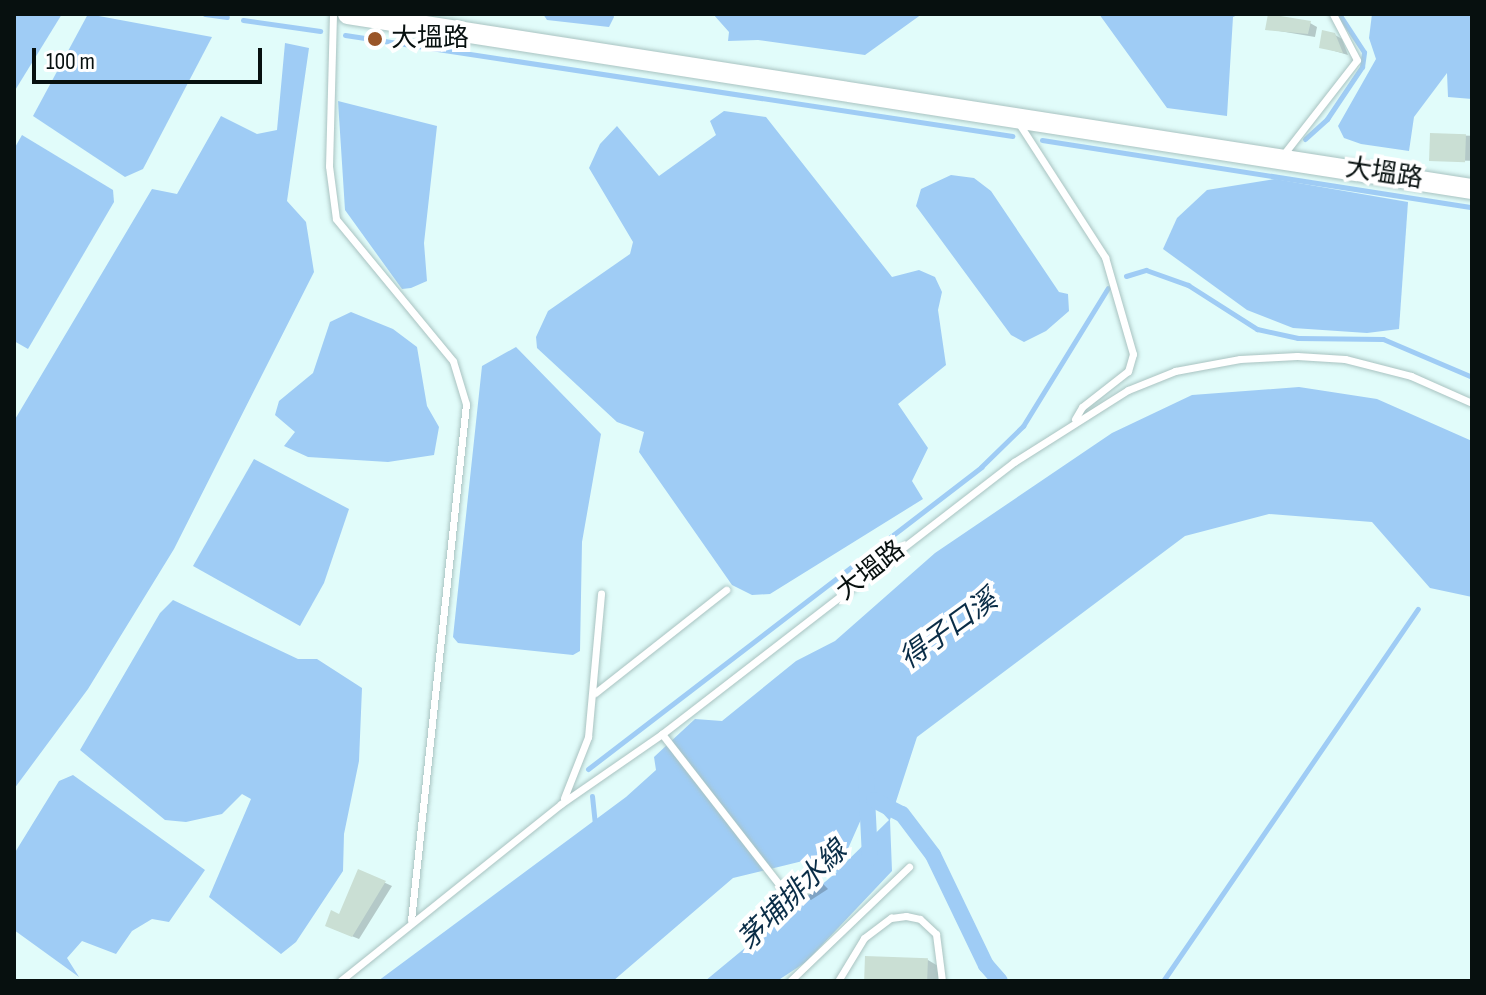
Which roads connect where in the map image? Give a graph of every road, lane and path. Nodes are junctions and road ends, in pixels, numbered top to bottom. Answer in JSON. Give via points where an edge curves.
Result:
{"nodes":[{"id":1,"x":333,"y":14,"type":"edge"},
{"id":2,"x":348,"y":14,"type":"edge"},
{"id":3,"x":1333,"y":14,"type":"edge"},
{"id":4,"x":1014,"y":116,"type":"junction"},
{"id":5,"x":1281,"y":157,"type":"junction"},
{"id":6,"x":1472,"y":189,"type":"edge"},
{"id":7,"x":1472,"y":403,"type":"edge"},
{"id":8,"x":1074,"y":421,"type":"junction"},
{"id":9,"x":726,"y":590,"type":"dead end"},
{"id":10,"x":601,"y":594,"type":"dead end"},
{"id":11,"x":595,"y":693,"type":"junction"},
{"id":12,"x":662,"y":734,"type":"junction"},
{"id":13,"x":561,"y":804,"type":"junction"},
{"id":14,"x":909,"y":867,"type":"dead end"},
{"id":15,"x":788,"y":896,"type":"dead end"},
{"id":16,"x":411,"y":920,"type":"junction"},
{"id":17,"x":340,"y":981,"type":"edge"},
{"id":18,"x":790,"y":981,"type":"edge"},
{"id":19,"x":838,"y":981,"type":"edge"},
{"id":20,"x":942,"y":981,"type":"edge"}],
"edges":[{"from":1,"to":16,"type":"lane","via":[[329,166],[336,219],[453,361],[466,404]]},
{"from":2,"to":4,"type":"street","name":"大塭路"},
{"from":3,"to":5,"type":"lane","via":[[1357,60]]},
{"from":4,"to":5,"type":"street","name":"大塭路"},
{"from":4,"to":8,"type":"lane","via":[[1105,257],[1133,354],[1128,371],[1082,407]]},
{"from":5,"to":6,"type":"street","name":"大塭路"},
{"from":7,"to":8,"type":"lane","name":"大塭路","via":[[1411,376],[1345,359],[1297,356],[1175,371]]},
{"from":8,"to":12,"type":"lane","name":"大塭路"},
{"from":9,"to":11,"type":"lane"},
{"from":10,"to":11,"type":"lane"},
{"from":11,"to":13,"type":"lane","via":[[588,737]]},
{"from":12,"to":13,"type":"lane","name":"大塭路"},
{"from":12,"to":15,"type":"lane"},
{"from":13,"to":16,"type":"lane","name":"大塭路","via":[[507,851]]},
{"from":14,"to":18,"type":"lane"},
{"from":16,"to":17,"type":"lane","name":"大塭路"},
{"from":19,"to":20,"type":"lane","via":[[864,938],[891,918],[906,916],[920,919],[936,934]]}]}
